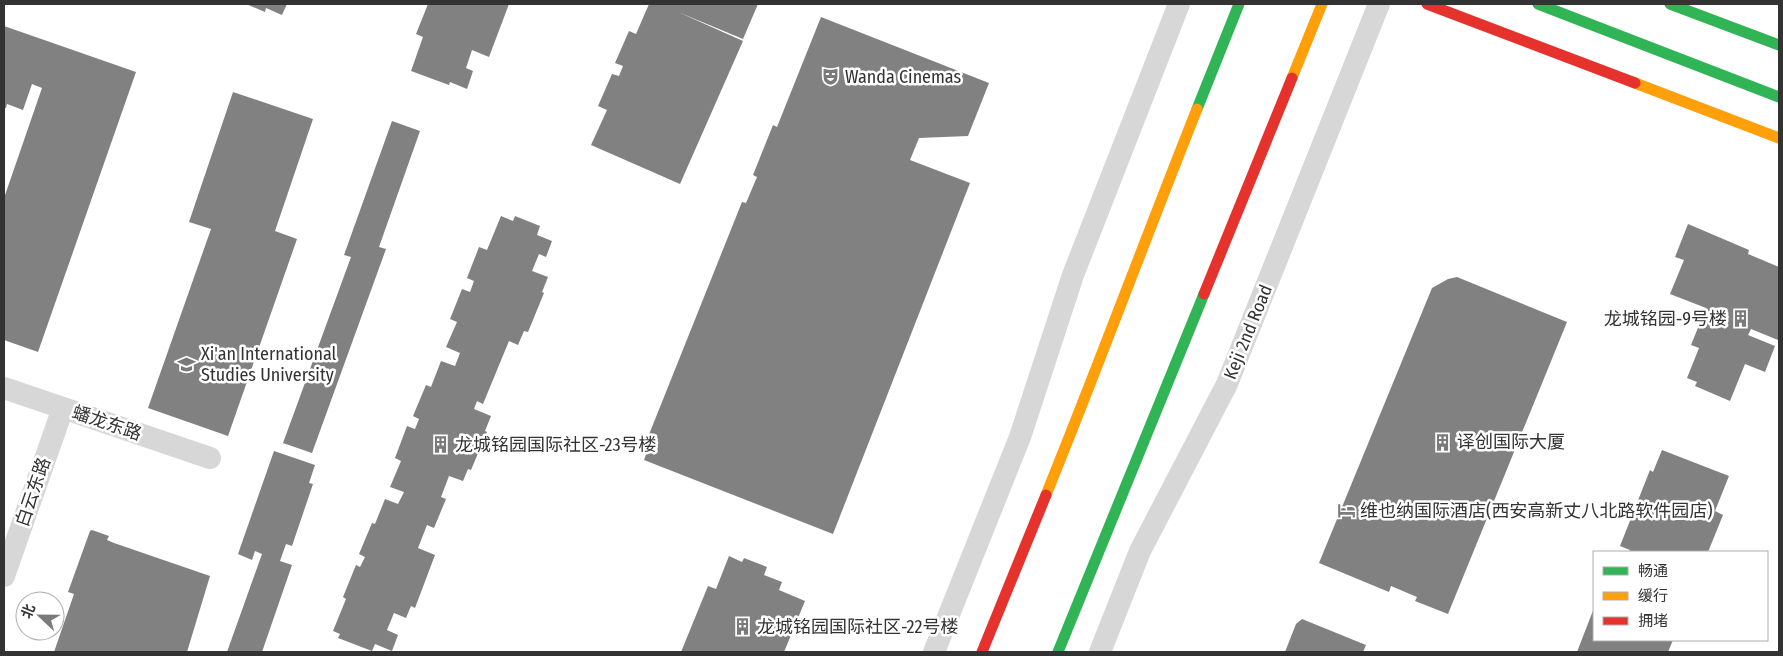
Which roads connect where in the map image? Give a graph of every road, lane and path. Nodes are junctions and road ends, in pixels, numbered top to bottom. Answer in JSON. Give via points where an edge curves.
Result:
{"nodes":[{"id":1,"x":1180,"y":4,"type":"edge"},
{"id":2,"x":1239,"y":4,"type":"edge"},
{"id":3,"x":1322,"y":4,"type":"edge"},
{"id":4,"x":1379,"y":4,"type":"edge"},
{"id":5,"x":1427,"y":4,"type":"edge"},
{"id":6,"x":1538,"y":4,"type":"edge"},
{"id":7,"x":1670,"y":4,"type":"edge"},
{"id":8,"x":1779,"y":45,"type":"edge"},
{"id":9,"x":1779,"y":97,"type":"edge"},
{"id":10,"x":1779,"y":138,"type":"edge"},
{"id":11,"x":4,"y":388,"type":"edge"},
{"id":12,"x":63,"y":408,"type":"junction"},
{"id":13,"x":210,"y":458,"type":"dead end"},
{"id":14,"x":4,"y":576,"type":"edge"},
{"id":15,"x":934,"y":652,"type":"edge"},
{"id":16,"x":982,"y":652,"type":"edge"},
{"id":17,"x":1058,"y":652,"type":"edge"},
{"id":18,"x":1100,"y":652,"type":"edge"}],
"edges":[{"from":1,"to":15,"type":"street","via":[[1073,275],[1020,437]]},
{"from":2,"to":16,"type":"main road"},
{"from":3,"to":17,"type":"main road"},
{"from":4,"to":18,"type":"street","name":"Keji 2nd Road","via":[[1227,384],[1140,551]]},
{"from":5,"to":10,"type":"main road"},
{"from":6,"to":9,"type":"main road"},
{"from":7,"to":8,"type":"main road"},
{"from":11,"to":12,"type":"street","name":"蟠龙东路"},
{"from":12,"to":13,"type":"street","name":"蟠龙东路"},
{"from":12,"to":14,"type":"street","name":"白云东路"}]}
